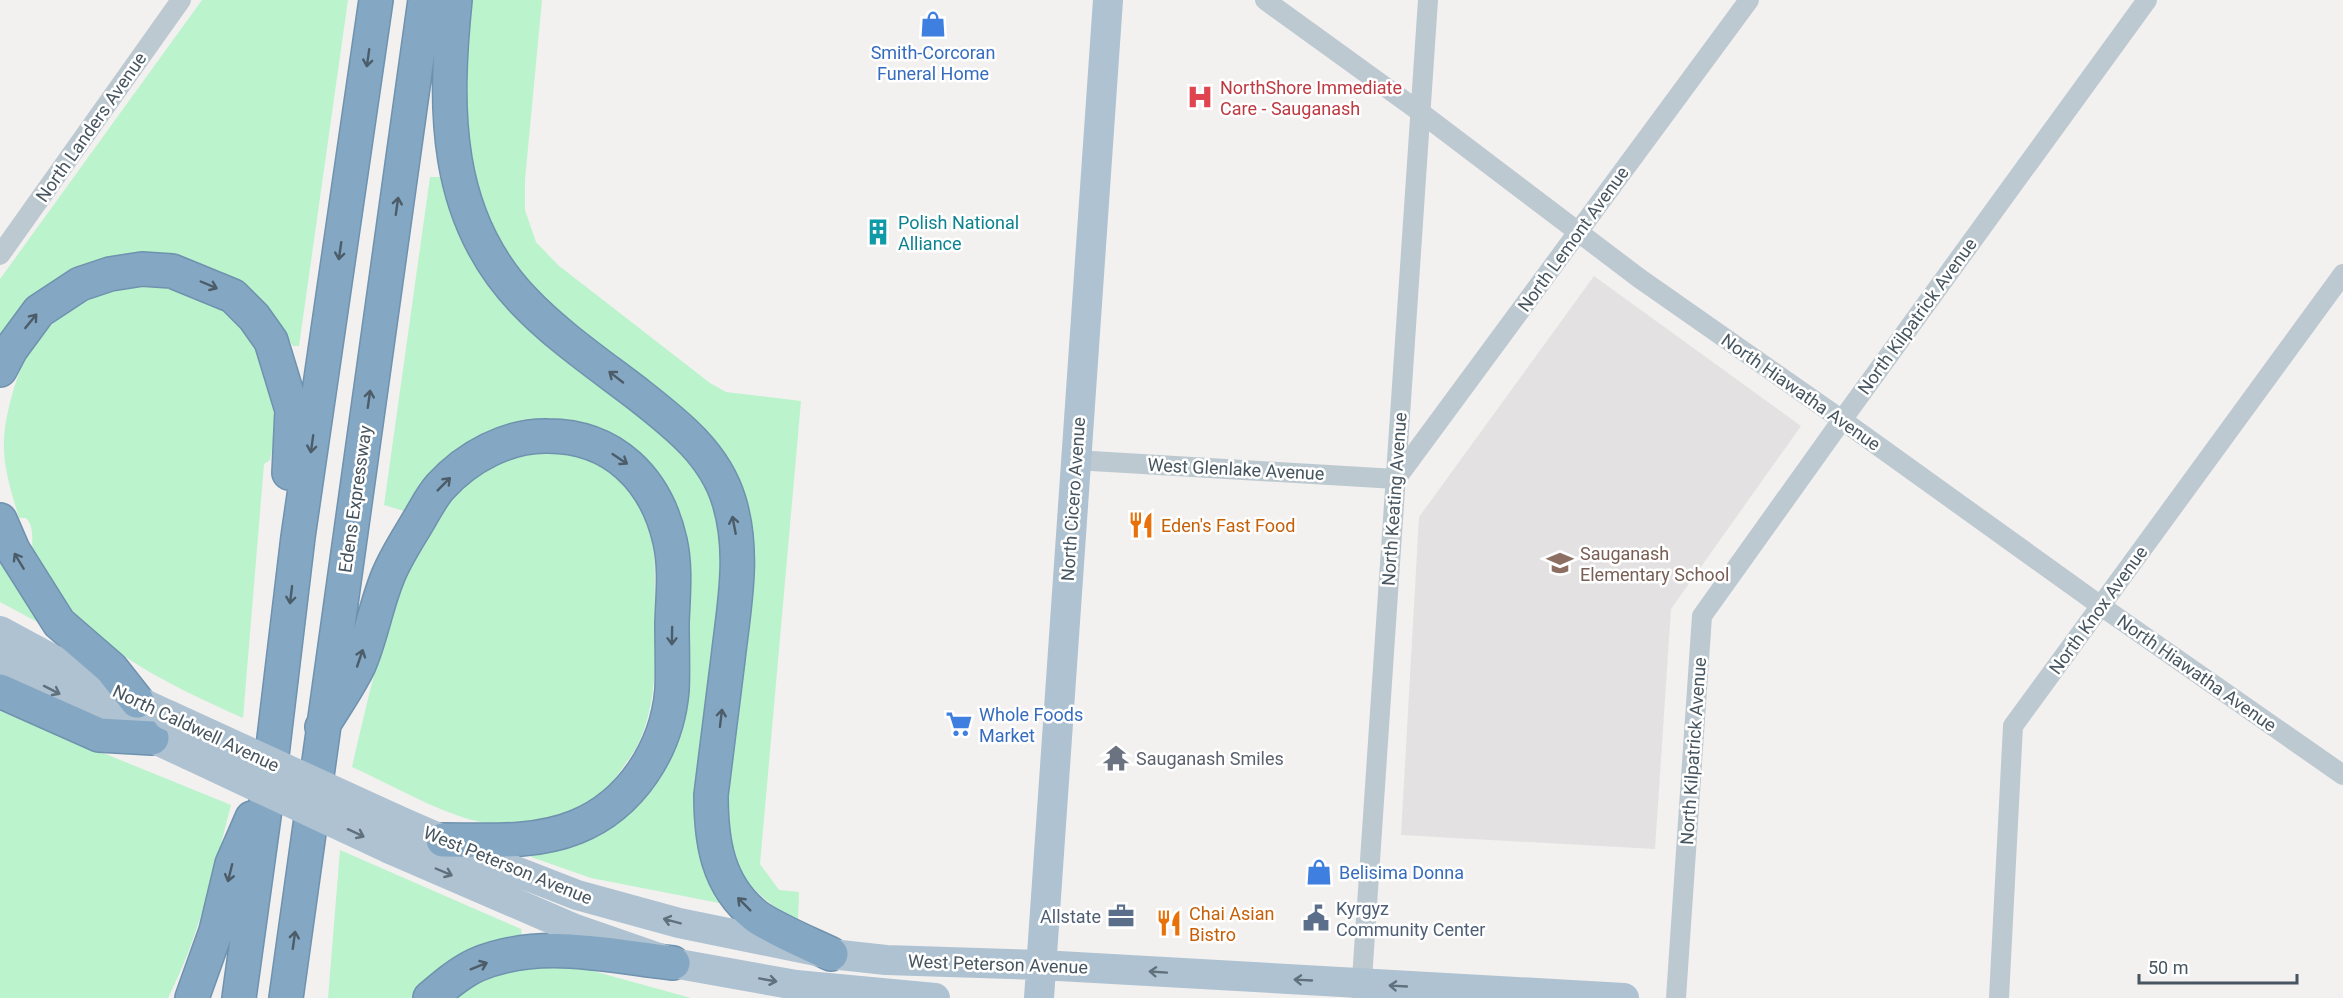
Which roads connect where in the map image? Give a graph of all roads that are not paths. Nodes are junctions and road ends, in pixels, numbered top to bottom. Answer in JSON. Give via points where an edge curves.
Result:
{"nodes":[{"id":1,"x":181,"y":0,"type":"edge"},
{"id":2,"x":376,"y":0,"type":"edge"},
{"id":3,"x":425,"y":0,"type":"edge"},
{"id":4,"x":455,"y":0,"type":"edge"},
{"id":5,"x":1108,"y":0,"type":"edge"},
{"id":6,"x":1265,"y":0,"type":"edge"},
{"id":7,"x":1428,"y":0,"type":"edge"},
{"id":8,"x":1749,"y":0,"type":"edge"},
{"id":9,"x":2147,"y":0,"type":"edge"},
{"id":10,"x":1420,"y":112,"type":"junction"},
{"id":11,"x":1579,"y":231,"type":"junction"},
{"id":12,"x":0,"y":255,"type":"edge"},
{"id":13,"x":2343,"y":274,"type":"edge"},
{"id":14,"x":0,"y":370,"type":"edge"},
{"id":15,"x":1842,"y":420,"type":"junction"},
{"id":16,"x":1075,"y":460,"type":"junction"},
{"id":17,"x":1396,"y":479,"type":"junction"},
{"id":18,"x":0,"y":520,"type":"edge"},
{"id":19,"x":298,"y":537,"type":"junction"},
{"id":20,"x":2101,"y":606,"type":"junction"},
{"id":21,"x":0,"y":631,"type":"edge"},
{"id":22,"x":0,"y":662,"type":"edge"},
{"id":23,"x":0,"y":691,"type":"edge"},
{"id":24,"x":137,"y":701,"type":"junction"},
{"id":25,"x":160,"y":727,"type":"junction"},
{"id":26,"x":322,"y":728,"type":"junction"},
{"id":27,"x":2343,"y":775,"type":"edge"},
{"id":28,"x":269,"y":780,"type":"junction"},
{"id":29,"x":394,"y":819,"type":"joint"},
{"id":30,"x":443,"y":840,"type":"junction"},
{"id":31,"x":390,"y":849,"type":"joint"},
{"id":32,"x":831,"y":954,"type":"junction"},
{"id":33,"x":673,"y":963,"type":"junction"},
{"id":34,"x":1041,"y":965,"type":"junction"},
{"id":35,"x":1361,"y":991,"type":"edge"},
{"id":36,"x":192,"y":998,"type":"edge"},
{"id":37,"x":238,"y":998,"type":"edge"},
{"id":38,"x":286,"y":998,"type":"edge"},
{"id":39,"x":430,"y":998,"type":"edge"},
{"id":40,"x":935,"y":998,"type":"edge"},
{"id":41,"x":1039,"y":998,"type":"edge"},
{"id":42,"x":1624,"y":998,"type":"edge"},
{"id":43,"x":1676,"y":998,"type":"edge"},
{"id":44,"x":1999,"y":998,"type":"edge"}],
"edges":[{"from":1,"to":12,"type":"street","name":"North Landers Avenue"},
{"from":2,"to":19,"type":"highway","one_way":true},
{"from":26,"to":3,"type":"highway","name":"Edens Expressway","one_way":true},
{"from":32,"to":4,"type":"highway","one_way":true,"via":[[757,917],[739,899],[715,854],[711,795],[737,584],[736,528],[728,499],[715,470],[676,424],[547,323],[510,285],[482,246],[459,186],[451,141],[450,56]]},
{"from":5,"to":16,"type":"main road","name":"North Cicero Avenue"},
{"from":6,"to":10,"type":"street","name":"North Hiawatha Avenue"},
{"from":7,"to":10,"type":"street","name":"North Keating Avenue"},
{"from":8,"to":11,"type":"street","name":"North Lemont Avenue"},
{"from":9,"to":15,"type":"street","name":"North Kilpatrick Avenue"},
{"from":10,"to":11,"type":"street","name":"North Hiawatha Avenue"},
{"from":10,"to":17,"type":"street","name":"North Keating Avenue"},
{"from":11,"to":15,"type":"street","name":"North Hiawatha Avenue","via":[[1639,278]]},
{"from":11,"to":17,"type":"street","name":"North Lemont Avenue"},
{"from":13,"to":20,"type":"street","name":"North Knox Avenue"},
{"from":14,"to":19,"type":"highway","one_way":true,"via":[[39,311],[80,284],[110,274],[142,269],[172,271],[233,296],[271,341],[292,410],[288,466]]},
{"from":15,"to":20,"type":"street","name":"North Hiawatha Avenue"},
{"from":15,"to":43,"type":"street","name":"North Kilpatrick Avenue","via":[[1702,616]]},
{"from":16,"to":17,"type":"street","name":"West Glenlake Avenue"},
{"from":16,"to":34,"type":"main road","name":"North Cicero Avenue"},
{"from":17,"to":35,"type":"street","name":"North Keating Avenue"},
{"from":24,"to":18,"type":"highway","one_way":true,"via":[[111,668],[59,623],[13,550]]},
{"from":19,"to":28,"type":"highway","one_way":true},
{"from":20,"to":27,"type":"street","name":"North Hiawatha Avenue"},
{"from":20,"to":44,"type":"street","name":"North Knox Avenue","via":[[2013,726]]},
{"from":21,"to":24,"type":"main road","name":"North Caldwell Avenue"},
{"from":22,"to":25,"type":"main road","name":"North Caldwell Avenue","one_way":true,"via":[[75,702]]},
{"from":23,"to":25,"type":"highway","via":[[99,735]]},
{"from":24,"to":25,"type":"main road","name":"North Caldwell Avenue"},
{"from":25,"to":29,"type":"main road","name":"North Caldwell Avenue","bridge":true},
{"from":25,"to":31,"type":"main road","name":"North Caldwell Avenue","one_way":true,"bridge":true,"via":[[189,755]]},
{"from":26,"to":30,"type":"highway","one_way":true,"via":[[359,665],[388,576],[438,489],[458,470],[511,440],[548,435],[594,443],[639,472],[663,515],[671,542],[673,572],[672,691],[666,723],[654,754],[622,796],[600,815],[576,827],[524,839]]},
{"from":38,"to":26,"type":"highway","name":"Edens Expressway","one_way":true},
{"from":28,"to":36,"type":"highway","one_way":true,"via":[[232,864],[216,932]]},
{"from":28,"to":37,"type":"highway"},
{"from":29,"to":30,"type":"main road","name":"West Peterson Avenue"},
{"from":32,"to":30,"type":"main road","name":"West Peterson Avenue","one_way":true,"via":[[679,923],[577,895]]},
{"from":31,"to":33,"type":"main road","name":"West Peterson Avenue","one_way":true,"via":[[575,929]]},
{"from":32,"to":34,"type":"main road","name":"West Peterson Avenue","via":[[886,960]]},
{"from":39,"to":33,"type":"highway","one_way":true,"via":[[475,966],[532,951],[559,949]]},
{"from":33,"to":40,"type":"main road","name":"West Peterson Avenue","one_way":true,"via":[[796,985]]},
{"from":35,"to":34,"type":"main road","name":"West Peterson Avenue","one_way":true},
{"from":34,"to":41,"type":"main road","name":"North Cicero Avenue"},
{"from":42,"to":35,"type":"main road","name":"West Peterson Avenue","one_way":true}]}
